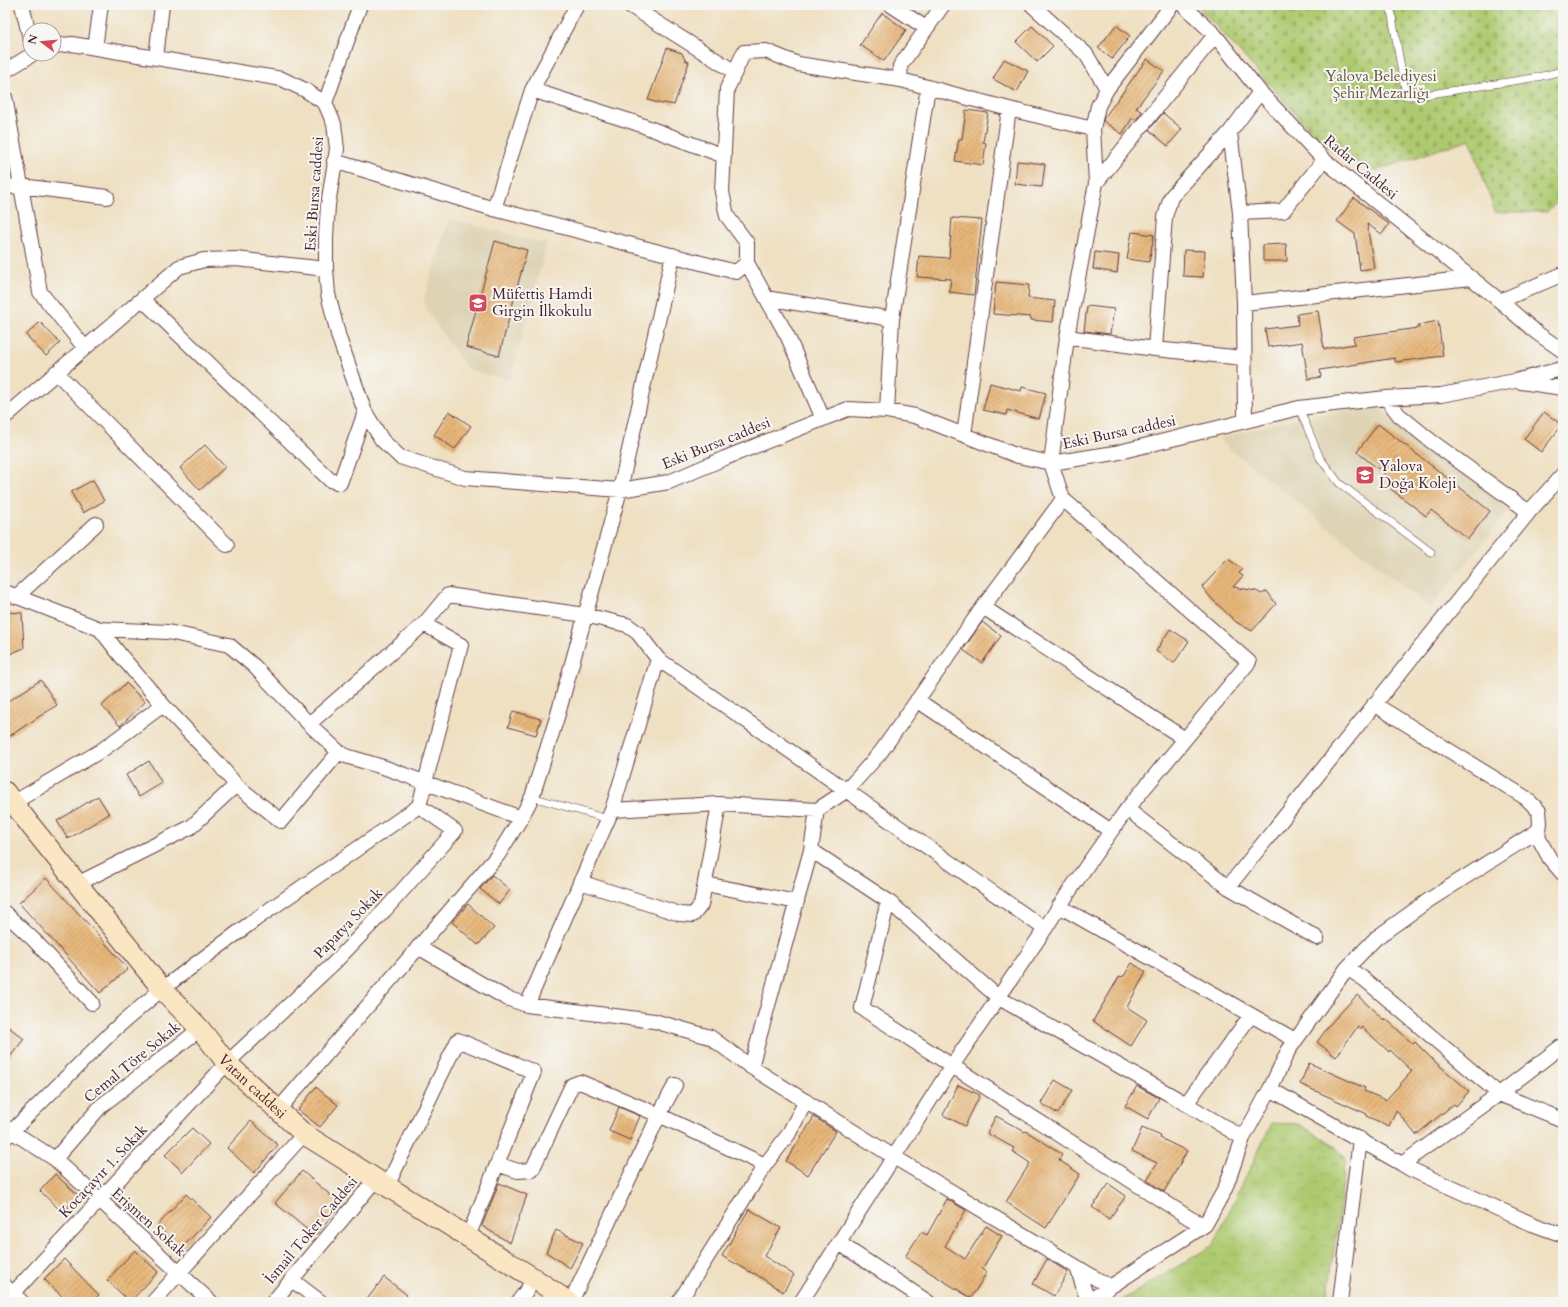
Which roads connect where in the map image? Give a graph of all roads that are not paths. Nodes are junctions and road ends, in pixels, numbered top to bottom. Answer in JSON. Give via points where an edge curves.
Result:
{"nodes":[{"id":1,"x":22,"y":5,"type":"edge"},
{"id":2,"x":101,"y":5,"type":"edge"},
{"id":3,"x":162,"y":5,"type":"edge"},
{"id":4,"x":360,"y":5,"type":"edge"},
{"id":5,"x":577,"y":5,"type":"edge"},
{"id":6,"x":629,"y":5,"type":"edge"},
{"id":7,"x":891,"y":5,"type":"edge"},
{"id":8,"x":943,"y":5,"type":"edge"},
{"id":9,"x":1032,"y":5,"type":"edge"},
{"id":10,"x":1172,"y":5,"type":"edge"},
{"id":11,"x":1183,"y":5,"type":"edge"},
{"id":12,"x":1390,"y":5,"type":"edge"},
{"id":13,"x":26,"y":22,"type":"edge"},
{"id":14,"x":926,"y":28,"type":"junction"},
{"id":15,"x":1215,"y":35,"type":"junction"},
{"id":16,"x":62,"y":45,"type":"edge"},
{"id":17,"x":96,"y":48,"type":"junction"},
{"id":18,"x":156,"y":58,"type":"junction"},
{"id":19,"x":22,"y":61,"type":"edge"},
{"id":20,"x":5,"y":71,"type":"edge"},
{"id":21,"x":1563,"y":71,"type":"edge"},
{"id":22,"x":735,"y":72,"type":"junction"},
{"id":23,"x":901,"y":80,"type":"junction"},
{"id":24,"x":928,"y":87,"type":"junction"},
{"id":25,"x":1107,"y":89,"type":"junction"},
{"id":26,"x":532,"y":90,"type":"junction"},
{"id":27,"x":1260,"y":92,"type":"junction"},
{"id":28,"x":5,"y":97,"type":"edge"},
{"id":29,"x":325,"y":103,"type":"junction"},
{"id":30,"x":1009,"y":109,"type":"junction"},
{"id":31,"x":1093,"y":129,"type":"junction"},
{"id":32,"x":1230,"y":132,"type":"junction"},
{"id":33,"x":724,"y":156,"type":"junction"},
{"id":34,"x":1324,"y":160,"type":"junction"},
{"id":35,"x":334,"y":161,"type":"junction"},
{"id":36,"x":1096,"y":183,"type":"junction"},
{"id":37,"x":21,"y":186,"type":"junction"},
{"id":38,"x":5,"y":187,"type":"edge"},
{"id":39,"x":107,"y":197,"type":"dead end"},
{"id":40,"x":494,"y":209,"type":"junction"},
{"id":41,"x":1240,"y":213,"type":"junction"},
{"id":42,"x":672,"y":255,"type":"junction"},
{"id":43,"x":747,"y":263,"type":"junction"},
{"id":44,"x":326,"y":269,"type":"junction"},
{"id":45,"x":1563,"y":274,"type":"edge"},
{"id":46,"x":1471,"y":278,"type":"junction"},
{"id":47,"x":766,"y":298,"type":"junction"},
{"id":48,"x":142,"y":299,"type":"junction"},
{"id":49,"x":1500,"y":302,"type":"junction"},
{"id":50,"x":1244,"y":303,"type":"junction"},
{"id":51,"x":892,"y":319,"type":"junction"},
{"id":52,"x":1537,"y":333,"type":"junction"},
{"id":53,"x":1067,"y":337,"type":"junction"},
{"id":54,"x":85,"y":348,"type":"junction"},
{"id":55,"x":1155,"y":349,"type":"junction"},
{"id":56,"x":1563,"y":351,"type":"edge"},
{"id":57,"x":1243,"y":358,"type":"junction"},
{"id":58,"x":1562,"y":368,"type":"edge"},
{"id":59,"x":56,"y":372,"type":"junction"},
{"id":60,"x":1515,"y":381,"type":"junction"},
{"id":61,"x":1563,"y":387,"type":"edge"},
{"id":62,"x":1386,"y":398,"type":"junction"},
{"id":63,"x":1299,"y":408,"type":"junction"},
{"id":64,"x":886,"y":411,"type":"junction"},
{"id":65,"x":365,"y":412,"type":"junction"},
{"id":66,"x":5,"y":417,"type":"edge"},
{"id":67,"x":823,"y":419,"type":"junction"},
{"id":68,"x":1245,"y":421,"type":"junction"},
{"id":69,"x":964,"y":435,"type":"junction"},
{"id":70,"x":1051,"y":463,"type":"junction"},
{"id":71,"x":1563,"y":474,"type":"edge"},
{"id":72,"x":620,"y":490,"type":"junction"},
{"id":73,"x":1063,"y":499,"type":"junction"},
{"id":74,"x":1529,"y":512,"type":"junction"},
{"id":75,"x":96,"y":524,"type":"dead end"},
{"id":76,"x":227,"y":546,"type":"dead end"},
{"id":77,"x":1431,"y":552,"type":"dead end"},
{"id":78,"x":10,"y":595,"type":"edge"},
{"id":79,"x":983,"y":607,"type":"junction"},
{"id":80,"x":585,"y":616,"type":"junction"},
{"id":81,"x":424,"y":624,"type":"junction"},
{"id":82,"x":100,"y":629,"type":"junction"},
{"id":83,"x":658,"y":659,"type":"junction"},
{"id":84,"x":917,"y":700,"type":"junction"},
{"id":85,"x":1374,"y":704,"type":"junction"},
{"id":86,"x":163,"y":705,"type":"junction"},
{"id":87,"x":309,"y":724,"type":"junction"},
{"id":88,"x":1185,"y":739,"type":"junction"},
{"id":89,"x":340,"y":752,"type":"junction"},
{"id":90,"x":426,"y":782,"type":"junction"},
{"id":91,"x":236,"y":785,"type":"junction"},
{"id":92,"x":846,"y":791,"type":"junction"},
{"id":93,"x":9,"y":797,"type":"edge"},
{"id":94,"x":532,"y":797,"type":"junction"},
{"id":95,"x":719,"y":804,"type":"junction"},
{"id":96,"x":419,"y":806,"type":"junction"},
{"id":97,"x":1127,"y":809,"type":"junction"},
{"id":98,"x":817,"y":810,"type":"junction"},
{"id":99,"x":610,"y":814,"type":"junction"},
{"id":100,"x":521,"y":818,"type":"junction"},
{"id":101,"x":1539,"y":830,"type":"junction"},
{"id":102,"x":1111,"y":831,"type":"junction"},
{"id":103,"x":811,"y":850,"type":"junction"},
{"id":104,"x":1563,"y":874,"type":"edge"},
{"id":105,"x":580,"y":882,"type":"junction"},
{"id":106,"x":77,"y":884,"type":"junction"},
{"id":107,"x":705,"y":884,"type":"junction"},
{"id":108,"x":1228,"y":887,"type":"junction"},
{"id":109,"x":888,"y":901,"type":"junction"},
{"id":110,"x":797,"y":902,"type":"junction"},
{"id":111,"x":1059,"y":906,"type":"junction"},
{"id":112,"x":5,"y":913,"type":"edge"},
{"id":113,"x":1045,"y":930,"type":"junction"},
{"id":114,"x":1317,"y":938,"type":"dead end"},
{"id":115,"x":418,"y":947,"type":"junction"},
{"id":116,"x":1347,"y":968,"type":"junction"},
{"id":117,"x":162,"y":989,"type":"junction"},
{"id":118,"x":999,"y":998,"type":"junction"},
{"id":119,"x":92,"y":1004,"type":"dead end"},
{"id":120,"x":527,"y":1005,"type":"junction"},
{"id":121,"x":1251,"y":1015,"type":"junction"},
{"id":122,"x":200,"y":1029,"type":"junction"},
{"id":123,"x":1295,"y":1040,"type":"junction"},
{"id":124,"x":1563,"y":1045,"type":"edge"},
{"id":125,"x":227,"y":1063,"type":"junction"},
{"id":126,"x":952,"y":1066,"type":"junction"},
{"id":127,"x":751,"y":1067,"type":"junction"},
{"id":128,"x":675,"y":1085,"type":"dead end"},
{"id":129,"x":1270,"y":1089,"type":"junction"},
{"id":130,"x":1500,"y":1094,"type":"junction"},
{"id":131,"x":806,"y":1101,"type":"junction"},
{"id":132,"x":1186,"y":1104,"type":"junction"},
{"id":133,"x":278,"y":1110,"type":"junction"},
{"id":134,"x":659,"y":1115,"type":"junction"},
{"id":135,"x":1563,"y":1120,"type":"edge"},
{"id":136,"x":7,"y":1132,"type":"edge"},
{"id":137,"x":304,"y":1134,"type":"junction"},
{"id":138,"x":1243,"y":1138,"type":"junction"},
{"id":139,"x":1360,"y":1139,"type":"junction"},
{"id":140,"x":894,"y":1157,"type":"junction"},
{"id":141,"x":55,"y":1159,"type":"junction"},
{"id":142,"x":497,"y":1164,"type":"junction"},
{"id":143,"x":1402,"y":1164,"type":"junction"},
{"id":144,"x":765,"y":1165,"type":"junction"},
{"id":145,"x":381,"y":1182,"type":"junction"},
{"id":146,"x":99,"y":1200,"type":"junction"},
{"id":147,"x":1205,"y":1225,"type":"junction"},
{"id":148,"x":1563,"y":1235,"type":"edge"},
{"id":149,"x":468,"y":1237,"type":"junction"},
{"id":150,"x":839,"y":1243,"type":"junction"},
{"id":151,"x":1077,"y":1267,"type":"junction"},
{"id":152,"x":180,"y":1273,"type":"junction"},
{"id":153,"x":535,"y":1279,"type":"junction"},
{"id":154,"x":292,"y":1280,"type":"junction"},
{"id":155,"x":1110,"y":1286,"type":"junction"},
{"id":156,"x":11,"y":1296,"type":"edge"},
{"id":157,"x":153,"y":1302,"type":"edge"},
{"id":158,"x":211,"y":1302,"type":"edge"},
{"id":159,"x":273,"y":1302,"type":"edge"},
{"id":160,"x":321,"y":1302,"type":"edge"},
{"id":161,"x":518,"y":1302,"type":"edge"},
{"id":162,"x":570,"y":1302,"type":"edge"},
{"id":163,"x":679,"y":1302,"type":"edge"},
{"id":164,"x":801,"y":1302,"type":"edge"},
{"id":165,"x":928,"y":1302,"type":"edge"},
{"id":166,"x":1088,"y":1302,"type":"edge"},
{"id":167,"x":1340,"y":1302,"type":"edge"}],
"edges":[{"from":1,"to":13,"type":"street"},
{"from":2,"to":17,"type":"street"},
{"from":3,"to":18,"type":"street"},
{"from":4,"to":29,"type":"street"},
{"from":5,"to":26,"type":"street"},
{"from":6,"to":22,"type":"street"},
{"from":7,"to":14,"type":"street"},
{"from":8,"to":14,"type":"street"},
{"from":9,"to":25,"type":"street","via":[[1086,54]]},
{"from":10,"to":25,"type":"street"},
{"from":11,"to":15,"type":"street","name":"Radar Caddesi"},
{"from":12,"to":21,"type":"lane","via":[[1406,96],[1533,78]]},
{"from":14,"to":23,"type":"street","via":[[900,66]]},
{"from":15,"to":27,"type":"street","name":"Radar Caddesi"},
{"from":15,"to":36,"type":"street"},
{"from":16,"to":17,"type":"street"},
{"from":17,"to":18,"type":"street"},
{"from":18,"to":29,"type":"street","via":[[282,79]]},
{"from":19,"to":20,"type":"street"},
{"from":22,"to":23,"type":"street","via":[[744,52],[766,51],[798,64]]},
{"from":22,"to":33,"type":"street","via":[[727,89]]},
{"from":23,"to":24,"type":"street"},
{"from":24,"to":30,"type":"street"},
{"from":24,"to":51,"type":"street"},
{"from":25,"to":31,"type":"street","via":[[1098,106]]},
{"from":26,"to":33,"type":"street","via":[[633,122]]},
{"from":26,"to":40,"type":"street"},
{"from":27,"to":32,"type":"street"},
{"from":27,"to":34,"type":"street","name":"Radar Caddesi"},
{"from":28,"to":37,"type":"street"},
{"from":29,"to":35,"type":"street","name":"Eski Bursa caddesi","via":[[334,124],[337,149]]},
{"from":30,"to":31,"type":"street"},
{"from":30,"to":69,"type":"street"},
{"from":31,"to":36,"type":"street"},
{"from":32,"to":41,"type":"street"},
{"from":32,"to":55,"type":"street","via":[[1171,197],[1165,217]]},
{"from":33,"to":43,"type":"street","via":[[722,192],[727,216],[747,243]]},
{"from":34,"to":41,"type":"street","via":[[1283,211]]},
{"from":34,"to":46,"type":"street","name":"Radar Caddesi"},
{"from":35,"to":40,"type":"street"},
{"from":35,"to":44,"type":"street","name":"Eski Bursa caddesi","via":[[328,205]]},
{"from":36,"to":53,"type":"street"},
{"from":37,"to":38,"type":"street"},
{"from":37,"to":39,"type":"street"},
{"from":37,"to":54,"type":"street","via":[[40,292]]},
{"from":40,"to":42,"type":"street"},
{"from":41,"to":50,"type":"street"},
{"from":42,"to":43,"type":"street","via":[[736,272]]},
{"from":42,"to":72,"type":"street"},
{"from":43,"to":47,"type":"street"},
{"from":44,"to":48,"type":"street","via":[[236,259],[204,260],[179,267]]},
{"from":44,"to":65,"type":"street","name":"Eski Bursa caddesi","via":[[328,294],[339,338]]},
{"from":45,"to":49,"type":"street"},
{"from":46,"to":49,"type":"street","name":"Radar Caddesi"},
{"from":46,"to":50,"type":"street"},
{"from":47,"to":51,"type":"street"},
{"from":47,"to":67,"type":"street","via":[[788,337]]},
{"from":48,"to":54,"type":"street"},
{"from":48,"to":65,"type":"street","via":[[330,480],[340,483]]},
{"from":49,"to":52,"type":"street","name":"Radar Caddesi"},
{"from":50,"to":57,"type":"street"},
{"from":51,"to":64,"type":"street"},
{"from":52,"to":56,"type":"street","name":"Radar Caddesi"},
{"from":52,"to":58,"type":"street","name":"Radar Caddesi"},
{"from":53,"to":55,"type":"street"},
{"from":53,"to":70,"type":"street"},
{"from":54,"to":59,"type":"street"},
{"from":55,"to":57,"type":"street"},
{"from":57,"to":68,"type":"street"},
{"from":58,"to":60,"type":"street","name":"Eski Bursa caddesi"},
{"from":58,"to":61,"type":"street","via":[[1560,381]]},
{"from":59,"to":66,"type":"street"},
{"from":59,"to":76,"type":"street"},
{"from":60,"to":61,"type":"street","name":"Eski Bursa caddesi"},
{"from":60,"to":62,"type":"street","name":"Eski Bursa caddesi","via":[[1441,395]]},
{"from":62,"to":63,"type":"street","name":"Eski Bursa caddesi"},
{"from":62,"to":74,"type":"street","via":[[1399,415],[1420,432]]},
{"from":63,"to":68,"type":"street","name":"Eski Bursa caddesi"},
{"from":63,"to":77,"type":"lane","via":[[1320,458],[1339,483]]},
{"from":64,"to":67,"type":"street","name":"Eski Bursa caddesi","via":[[848,409]]},
{"from":64,"to":69,"type":"street","name":"Eski Bursa caddesi","via":[[915,416]]},
{"from":65,"to":72,"type":"street","name":"Eski Bursa caddesi","via":[[382,440],[400,457],[465,478]]},
{"from":67,"to":72,"type":"street","name":"Eski Bursa caddesi","via":[[669,482]]},
{"from":68,"to":70,"type":"street","name":"Eski Bursa caddesi","via":[[1116,453]]},
{"from":69,"to":70,"type":"street","name":"Eski Bursa caddesi","via":[[1018,456]]},
{"from":70,"to":73,"type":"street"},
{"from":71,"to":74,"type":"street"},
{"from":72,"to":80,"type":"street"},
{"from":73,"to":79,"type":"street"},
{"from":73,"to":88,"type":"street","via":[[1249,662]]},
{"from":74,"to":85,"type":"street"},
{"from":75,"to":78,"type":"street"},
{"from":78,"to":82,"type":"street"},
{"from":79,"to":84,"type":"street"},
{"from":79,"to":88,"type":"street"},
{"from":80,"to":81,"type":"street","via":[[448,595]]},
{"from":80,"to":83,"type":"street","via":[[626,625],[638,633]]},
{"from":80,"to":94,"type":"street"},
{"from":81,"to":87,"type":"street"},
{"from":81,"to":90,"type":"street","via":[[462,645]]},
{"from":82,"to":86,"type":"street"},
{"from":82,"to":87,"type":"street","via":[[168,632],[229,645],[254,666]]},
{"from":83,"to":92,"type":"street"},
{"from":83,"to":99,"type":"street"},
{"from":84,"to":92,"type":"street","via":[[880,753]]},
{"from":84,"to":102,"type":"street"},
{"from":85,"to":101,"type":"street","via":[[1526,798],[1539,811]]},
{"from":85,"to":108,"type":"street"},
{"from":86,"to":91,"type":"street"},
{"from":86,"to":93,"type":"street","via":[[102,750]]},
{"from":87,"to":89,"type":"street"},
{"from":88,"to":97,"type":"street"},
{"from":89,"to":90,"type":"street"},
{"from":89,"to":91,"type":"street","via":[[281,821]]},
{"from":90,"to":96,"type":"street"},
{"from":90,"to":100,"type":"street"},
{"from":91,"to":106,"type":"street","via":[[190,827]]},
{"from":92,"to":98,"type":"street"},
{"from":92,"to":113,"type":"street"},
{"from":93,"to":106,"type":"street","name":"Vatan caddesi"},
{"from":94,"to":99,"type":"lane"},
{"from":94,"to":100,"type":"street"},
{"from":95,"to":98,"type":"street"},
{"from":95,"to":99,"type":"street"},
{"from":95,"to":107,"type":"street"},
{"from":96,"to":117,"type":"street","via":[[256,919]]},
{"from":96,"to":125,"type":"street","name":"Papatya Sokak","via":[[455,831],[350,947]]},
{"from":97,"to":102,"type":"street"},
{"from":97,"to":108,"type":"street"},
{"from":98,"to":103,"type":"street"},
{"from":99,"to":105,"type":"street"},
{"from":100,"to":115,"type":"street","via":[[498,855]]},
{"from":101,"to":104,"type":"street","via":[[1538,837],[1550,859]]},
{"from":101,"to":116,"type":"street","via":[[1376,938]]},
{"from":102,"to":111,"type":"street"},
{"from":103,"to":109,"type":"street"},
{"from":103,"to":110,"type":"street"},
{"from":105,"to":107,"type":"street","via":[[680,914],[693,914],[701,905]]},
{"from":105,"to":120,"type":"street"},
{"from":106,"to":117,"type":"street","name":"Vatan caddesi"},
{"from":107,"to":110,"type":"street"},
{"from":108,"to":114,"type":"street"},
{"from":109,"to":118,"type":"street"},
{"from":109,"to":126,"type":"street","via":[[862,1008]]},
{"from":110,"to":127,"type":"street"},
{"from":111,"to":113,"type":"street"},
{"from":111,"to":121,"type":"street"},
{"from":112,"to":119,"type":"street","via":[[35,941]]},
{"from":113,"to":118,"type":"street"},
{"from":115,"to":120,"type":"street","via":[[506,998]]},
{"from":115,"to":133,"type":"street"},
{"from":116,"to":123,"type":"street"},
{"from":116,"to":130,"type":"street"},
{"from":117,"to":122,"type":"street","name":"Vatan caddesi"},
{"from":117,"to":136,"type":"street","via":[[115,1029]]},
{"from":118,"to":126,"type":"street"},
{"from":118,"to":132,"type":"street"},
{"from":120,"to":127,"type":"street","via":[[654,1021],[710,1037]]},
{"from":121,"to":123,"type":"street"},
{"from":121,"to":132,"type":"street"},
{"from":122,"to":125,"type":"street","name":"Vatan caddesi"},
{"from":122,"to":141,"type":"street","name":"Cemal Töre Sokak","via":[[102,1106]]},
{"from":123,"to":129,"type":"street"},
{"from":124,"to":130,"type":"street"},
{"from":125,"to":133,"type":"street","name":"Vatan caddesi"},
{"from":125,"to":146,"type":"street","name":"Kocaçayır 1. Sokak"},
{"from":126,"to":140,"type":"street"},
{"from":126,"to":147,"type":"street","via":[[1190,1219]]},
{"from":127,"to":131,"type":"street"},
{"from":128,"to":134,"type":"street"},
{"from":129,"to":138,"type":"street"},
{"from":129,"to":139,"type":"street"},
{"from":130,"to":135,"type":"street"},
{"from":130,"to":143,"type":"street"},
{"from":131,"to":140,"type":"street"},
{"from":131,"to":144,"type":"street","via":[[788,1136]]},
{"from":132,"to":138,"type":"street"},
{"from":133,"to":137,"type":"street","name":"Vatan caddesi"},
{"from":134,"to":142,"type":"street","via":[[580,1082],[572,1084],[532,1170],[518,1171]]},
{"from":134,"to":144,"type":"street"},
{"from":134,"to":162,"type":"street"},
{"from":136,"to":141,"type":"street","name":"Erişmen Sokak"},
{"from":137,"to":145,"type":"street","name":"Vatan caddesi"},
{"from":137,"to":152,"type":"street"},
{"from":138,"to":147,"type":"street","via":[[1225,1189]]},
{"from":139,"to":143,"type":"street"},
{"from":139,"to":167,"type":"street"},
{"from":140,"to":150,"type":"street"},
{"from":140,"to":151,"type":"street"},
{"from":141,"to":146,"type":"street","name":"Erişmen Sokak"},
{"from":142,"to":145,"type":"street","name":"İsmail Toker Caddesi","via":[[534,1072],[458,1040]]},
{"from":142,"to":149,"type":"street"},
{"from":143,"to":148,"type":"street","via":[[1532,1224]]},
{"from":144,"to":163,"type":"street"},
{"from":145,"to":149,"type":"street","name":"Vatan caddesi"},
{"from":145,"to":154,"type":"street","name":"İsmail Toker Caddesi"},
{"from":146,"to":152,"type":"street","name":"Erişmen Sokak"},
{"from":146,"to":156,"type":"street","name":"Kocaçayır 1. Sokak"},
{"from":147,"to":155,"type":"street"},
{"from":149,"to":153,"type":"street","name":"Vatan caddesi"},
{"from":150,"to":164,"type":"street"},
{"from":150,"to":165,"type":"street"},
{"from":151,"to":155,"type":"street"},
{"from":151,"to":166,"type":"street"},
{"from":152,"to":157,"type":"street"},
{"from":152,"to":158,"type":"street","name":"Erişmen Sokak"},
{"from":153,"to":161,"type":"street"},
{"from":153,"to":162,"type":"street","name":"Vatan caddesi"},
{"from":154,"to":159,"type":"street","name":"İsmail Toker Caddesi"},
{"from":154,"to":160,"type":"street"},
{"from":155,"to":166,"type":"street"}]}
